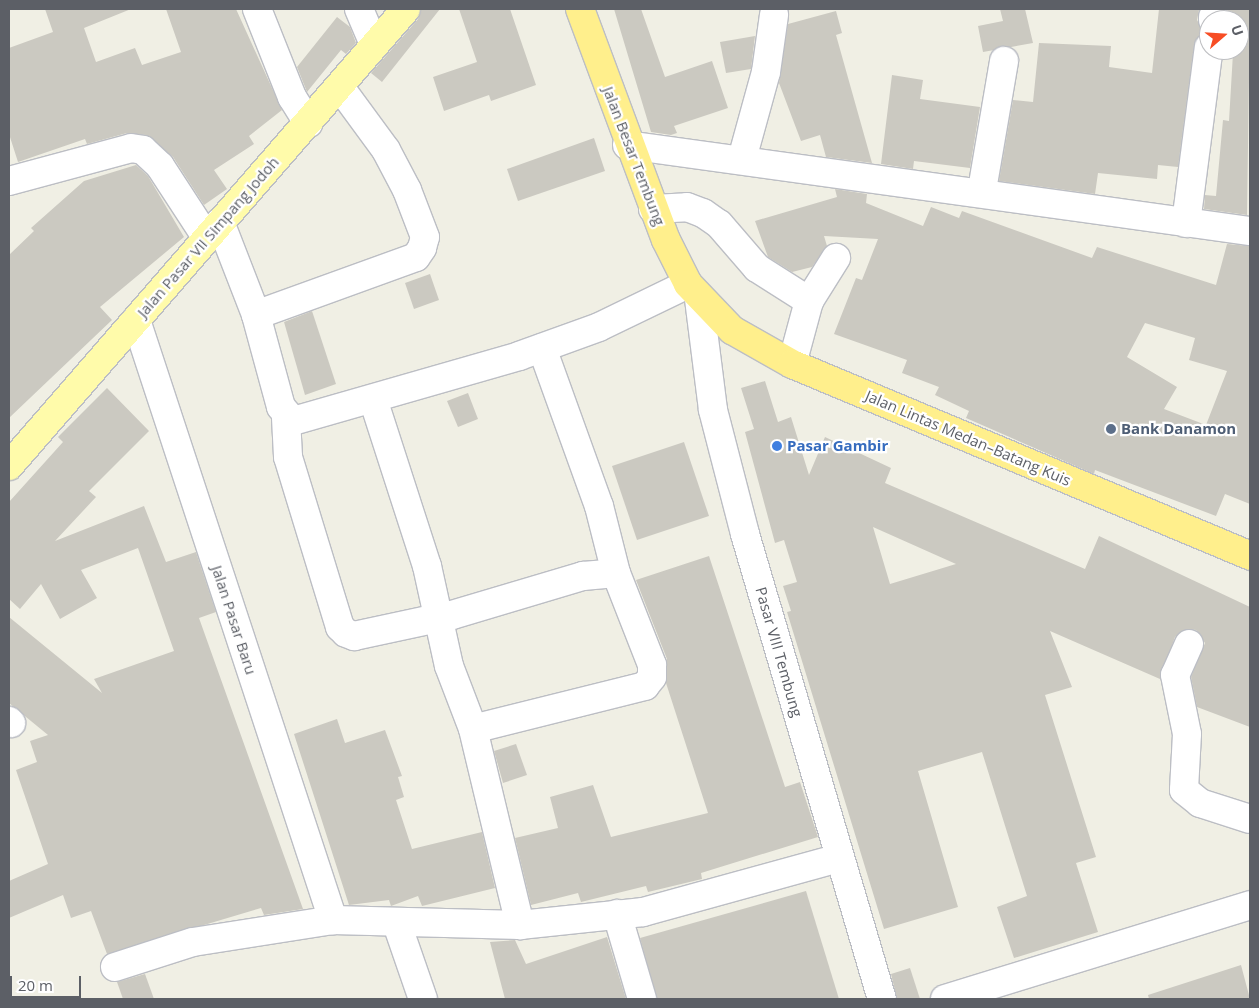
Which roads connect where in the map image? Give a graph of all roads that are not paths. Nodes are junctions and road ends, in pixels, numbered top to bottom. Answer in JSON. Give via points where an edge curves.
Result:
{"nodes":[{"id":1,"x":257,"y":9,"type":"edge"},
{"id":2,"x":359,"y":9,"type":"edge"},
{"id":3,"x":406,"y":9,"type":"edge"},
{"id":4,"x":580,"y":9,"type":"edge"},
{"id":5,"x":774,"y":15,"type":"dead end"},
{"id":6,"x":374,"y":45,"type":"junction"},
{"id":7,"x":1207,"y":60,"type":"edge"},
{"id":8,"x":1004,"y":62,"type":"dead end"},
{"id":9,"x":339,"y":86,"type":"junction"},
{"id":10,"x":308,"y":124,"type":"junction"},
{"id":11,"x":627,"y":145,"type":"junction"},
{"id":12,"x":742,"y":159,"type":"junction"},
{"id":13,"x":9,"y":181,"type":"edge"},
{"id":14,"x":982,"y":190,"type":"junction"},
{"id":15,"x":653,"y":209,"type":"junction"},
{"id":16,"x":1186,"y":223,"type":"junction"},
{"id":17,"x":214,"y":230,"type":"junction"},
{"id":18,"x":1250,"y":231,"type":"edge"},
{"id":19,"x":836,"y":258,"type":"dead end"},
{"id":20,"x":693,"y":291,"type":"junction"},
{"id":21,"x":809,"y":301,"type":"junction"},
{"id":22,"x":256,"y":316,"type":"junction"},
{"id":23,"x":136,"y":320,"type":"junction"},
{"id":24,"x":542,"y":348,"type":"junction"},
{"id":25,"x":792,"y":364,"type":"junction"},
{"id":26,"x":373,"y":399,"type":"junction"},
{"id":27,"x":286,"y":418,"type":"junction"},
{"id":28,"x":9,"y":466,"type":"edge"},
{"id":29,"x":1250,"y":556,"type":"edge"},
{"id":30,"x":616,"y":573,"type":"junction"},
{"id":31,"x":440,"y":617,"type":"junction"},
{"id":32,"x":1189,"y":644,"type":"dead end"},
{"id":33,"x":473,"y":729,"type":"junction"},
{"id":34,"x":1250,"y":819,"type":"edge"},
{"id":35,"x":839,"y":858,"type":"junction"},
{"id":36,"x":1249,"y":901,"type":"edge"},
{"id":37,"x":616,"y":914,"type":"junction"},
{"id":38,"x":333,"y":920,"type":"junction"},
{"id":39,"x":397,"y":924,"type":"junction"},
{"id":40,"x":520,"y":925,"type":"junction"},
{"id":41,"x":115,"y":967,"type":"dead end"},
{"id":42,"x":423,"y":999,"type":"edge"},
{"id":43,"x":642,"y":999,"type":"edge"},
{"id":44,"x":882,"y":999,"type":"edge"},
{"id":45,"x":945,"y":999,"type":"edge"}],
"edges":[{"from":1,"to":10,"type":"street","via":[[292,97]]},
{"from":2,"to":6,"type":"street"},
{"from":3,"to":6,"type":"main road","name":"Jalan Pasar VII Simpang Jodoh"},
{"from":4,"to":11,"type":"highway","name":"Jalan Besar Tembung"},
{"from":5,"to":12,"type":"street","via":[[766,72]]},
{"from":6,"to":9,"type":"main road","name":"Jalan Pasar VII Simpang Jodoh"},
{"from":7,"to":16,"type":"street"},
{"from":8,"to":14,"type":"street"},
{"from":9,"to":10,"type":"main road","name":"Jalan Pasar VII Simpang Jodoh"},
{"from":9,"to":22,"type":"street","via":[[386,150],[407,190],[425,236],[422,248],[416,257]]},
{"from":10,"to":17,"type":"main road","name":"Jalan Pasar VII Simpang Jodoh"},
{"from":11,"to":12,"type":"street"},
{"from":11,"to":15,"type":"highway","name":"Jalan Besar Tembung"},
{"from":12,"to":14,"type":"street"},
{"from":13,"to":17,"type":"street","via":[[131,148],[143,150]]},
{"from":14,"to":16,"type":"street"},
{"from":15,"to":20,"type":"highway","name":"Jalan Besar Tembung"},
{"from":15,"to":21,"type":"street","via":[[687,207],[703,213],[718,224],[757,268]]},
{"from":16,"to":18,"type":"street"},
{"from":17,"to":22,"type":"street"},
{"from":17,"to":23,"type":"main road","name":"Jalan Pasar VII Simpang Jodoh"},
{"from":19,"to":21,"type":"street"},
{"from":20,"to":24,"type":"street"},
{"from":20,"to":25,"type":"highway","name":"Jalan Lintas Medan–Batang Kuis","via":[[732,330]]},
{"from":20,"to":35,"type":"street","name":"Pasar VIII Tembung","via":[[715,419]]},
{"from":21,"to":25,"type":"street"},
{"from":22,"to":27,"type":"street"},
{"from":23,"to":28,"type":"main road","name":"Jalan Pasar VII Simpang Jodoh"},
{"from":23,"to":38,"type":"street","name":"Jalan Pasar Baru"},
{"from":24,"to":26,"type":"street"},
{"from":24,"to":30,"type":"street","via":[[599,506]]},
{"from":25,"to":29,"type":"highway","name":"Jalan Lintas Medan–Batang Kuis"},
{"from":26,"to":27,"type":"street","via":[[300,420]]},
{"from":26,"to":31,"type":"street"},
{"from":27,"to":31,"type":"street","via":[[288,457],[340,626],[354,636]]},
{"from":30,"to":31,"type":"street","via":[[583,576]]},
{"from":30,"to":33,"type":"street","via":[[652,665],[652,676],[645,686]]},
{"from":31,"to":33,"type":"street","via":[[449,666]]},
{"from":32,"to":34,"type":"street","via":[[1175,676],[1187,734],[1184,790],[1200,803]]},
{"from":33,"to":40,"type":"street"},
{"from":35,"to":37,"type":"street","via":[[643,912]]},
{"from":35,"to":44,"type":"street","name":"Pasar VIII Tembung"},
{"from":36,"to":45,"type":"street"},
{"from":37,"to":40,"type":"street"},
{"from":37,"to":43,"type":"street"},
{"from":38,"to":39,"type":"street"},
{"from":38,"to":41,"type":"street","via":[[193,942]]},
{"from":39,"to":40,"type":"street"},
{"from":39,"to":42,"type":"street"}]}
